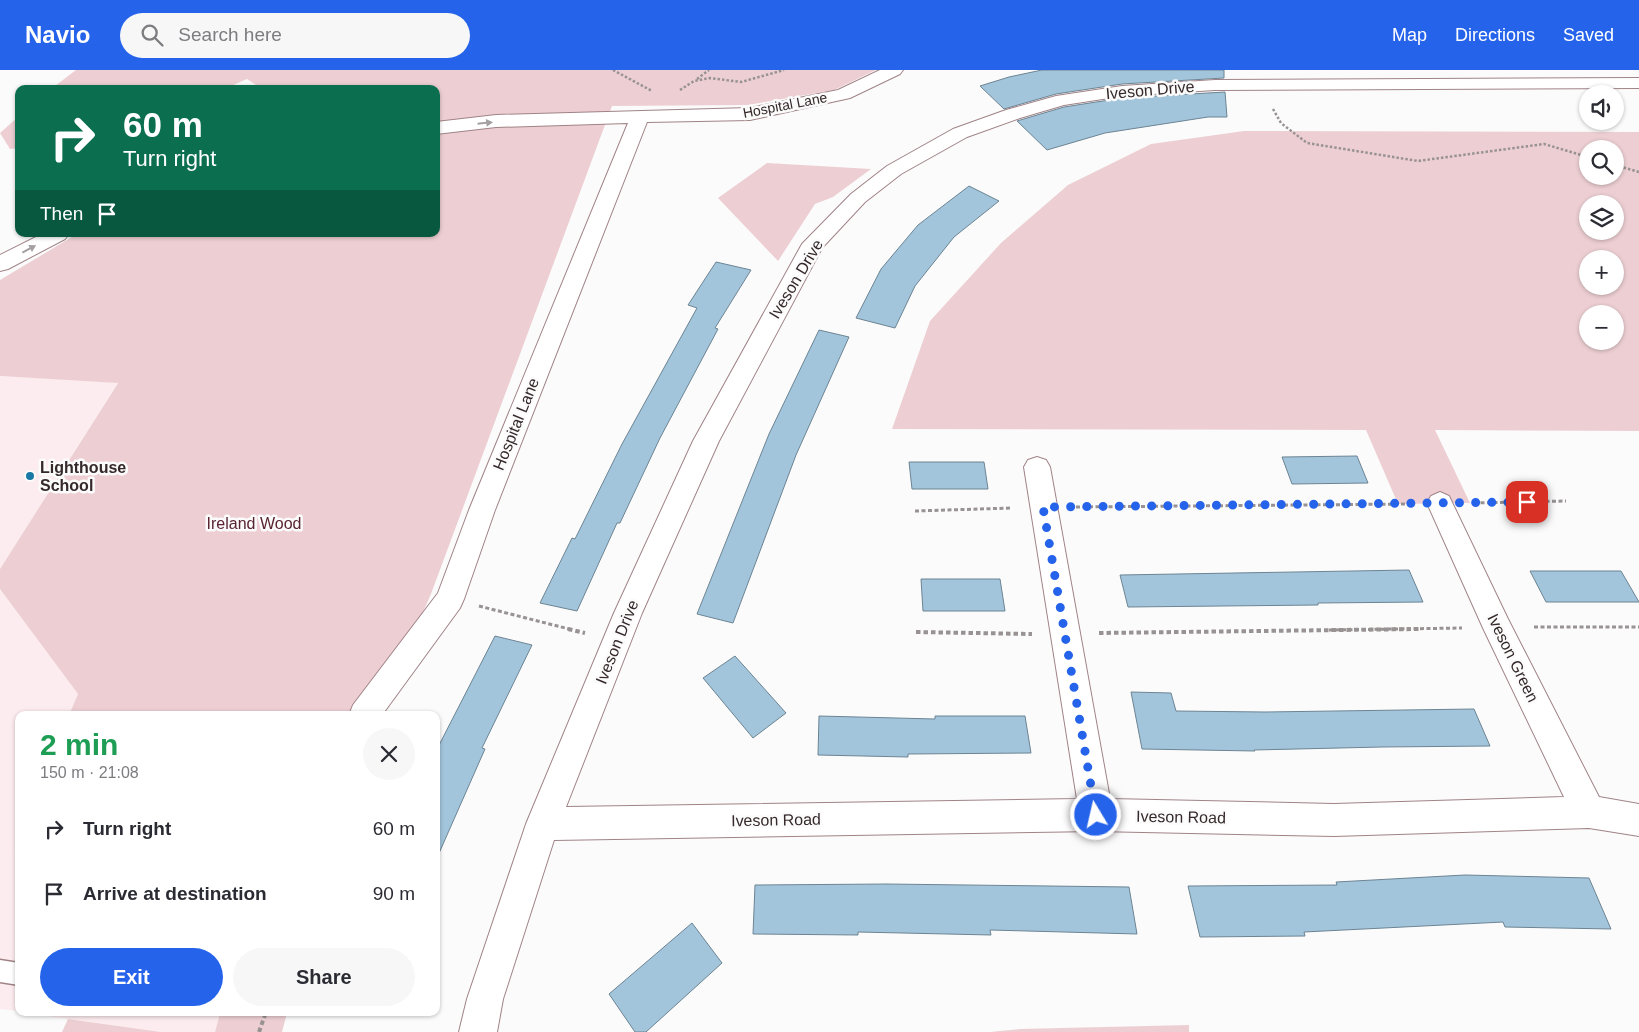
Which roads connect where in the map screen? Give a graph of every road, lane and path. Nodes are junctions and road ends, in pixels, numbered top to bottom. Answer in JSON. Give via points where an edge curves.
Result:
{"nodes":[{"id":1,"x":613,"y":70,"type":"edge"},
{"id":2,"x":709,"y":70,"type":"edge"},
{"id":3,"x":784,"y":70,"type":"edge"},
{"id":4,"x":894,"y":70,"type":"edge"},
{"id":5,"x":1211,"y":78,"type":"edge"},
{"id":6,"x":694,"y":81,"type":"junction"},
{"id":7,"x":1639,"y":83,"type":"edge"},
{"id":8,"x":1261,"y":85,"type":"junction"},
{"id":9,"x":656,"y":110,"type":"junction"},
{"id":10,"x":440,"y":128,"type":"edge"},
{"id":11,"x":1579,"y":154,"type":"edge"},
{"id":12,"x":1624,"y":168,"type":"edge"},
{"id":13,"x":1639,"y":172,"type":"edge"},
{"id":14,"x":52,"y":237,"type":"edge"},
{"id":15,"x":0,"y":264,"type":"edge"},
{"id":16,"x":1037,"y":467,"type":"dead end"},
{"id":17,"x":1566,"y":502,"type":"dead end"},
{"id":18,"x":1440,"y":503,"type":"junction"},
{"id":19,"x":1043,"y":507,"type":"junction"},
{"id":20,"x":915,"y":511,"type":"dead end"},
{"id":21,"x":450,"y":599,"type":"junction"},
{"id":22,"x":1639,"y":627,"type":"edge"},
{"id":23,"x":1498,"y":628,"type":"junction"},
{"id":24,"x":916,"y":632,"type":"dead end"},
{"id":25,"x":1066,"y":634,"type":"junction"},
{"id":26,"x":618,"y":641,"type":"junction"},
{"id":27,"x":367,"y":711,"type":"edge"},
{"id":28,"x":1588,"y":812,"type":"junction"},
{"id":29,"x":1096,"y":815,"type":"junction"},
{"id":30,"x":1639,"y":820,"type":"edge"},
{"id":31,"x":543,"y":824,"type":"junction"},
{"id":32,"x":0,"y":972,"type":"edge"},
{"id":33,"x":15,"y":974,"type":"edge"},
{"id":34,"x":265,"y":1016,"type":"edge"},
{"id":35,"x":259,"y":1032,"type":"edge"},
{"id":36,"x":478,"y":1032,"type":"edge"}],
"edges":[{"from":1,"to":9,"type":"path"},
{"from":2,"to":6,"type":"path"},
{"from":3,"to":6,"type":"path","via":[[741,82],[710,78]]},
{"from":4,"to":9,"type":"street","name":"Hospital Lane","via":[[844,94],[750,114]]},
{"from":5,"to":8,"type":"street","name":"Iveson Drive"},
{"from":5,"to":26,"type":"street","name":"Iveson Drive","via":[[1062,100],[1014,114],[960,133],[930,148],[858,198],[812,244],[706,441]]},
{"from":6,"to":9,"type":"path"},
{"from":7,"to":8,"type":"street","name":"Iveson Drive"},
{"from":8,"to":11,"type":"path","via":[[1281,123],[1307,143],[1418,162],[1544,144]]},
{"from":10,"to":9,"type":"street","name":"Hospital Lane","one_way":true},
{"from":9,"to":21,"type":"street","name":"Hospital Lane","via":[[486,501]]},
{"from":12,"to":13,"type":"path"},
{"from":15,"to":14,"type":"street","one_way":true},
{"from":16,"to":19,"type":"street"},
{"from":17,"to":18,"type":"path"},
{"from":18,"to":19,"type":"path"},
{"from":18,"to":23,"type":"street","name":"Iveson Green"},
{"from":19,"to":20,"type":"path"},
{"from":19,"to":25,"type":"street"},
{"from":21,"to":26,"type":"path"},
{"from":21,"to":27,"type":"street","name":"Hospital Lane"},
{"from":22,"to":23,"type":"path"},
{"from":23,"to":25,"type":"path"},
{"from":23,"to":28,"type":"street","name":"Iveson Green"},
{"from":24,"to":25,"type":"path"},
{"from":25,"to":29,"type":"street"},
{"from":26,"to":31,"type":"street","name":"Iveson Drive"},
{"from":28,"to":29,"type":"street","name":"Iveson Road","via":[[1334,820]]},
{"from":28,"to":30,"type":"street","name":"Iveson Road"},
{"from":29,"to":31,"type":"street","name":"Iveson Road"},
{"from":31,"to":36,"type":"street","name":"Iveson Drive","via":[[485,999]]},
{"from":32,"to":33,"type":"lane"},
{"from":34,"to":35,"type":"path"}]}
